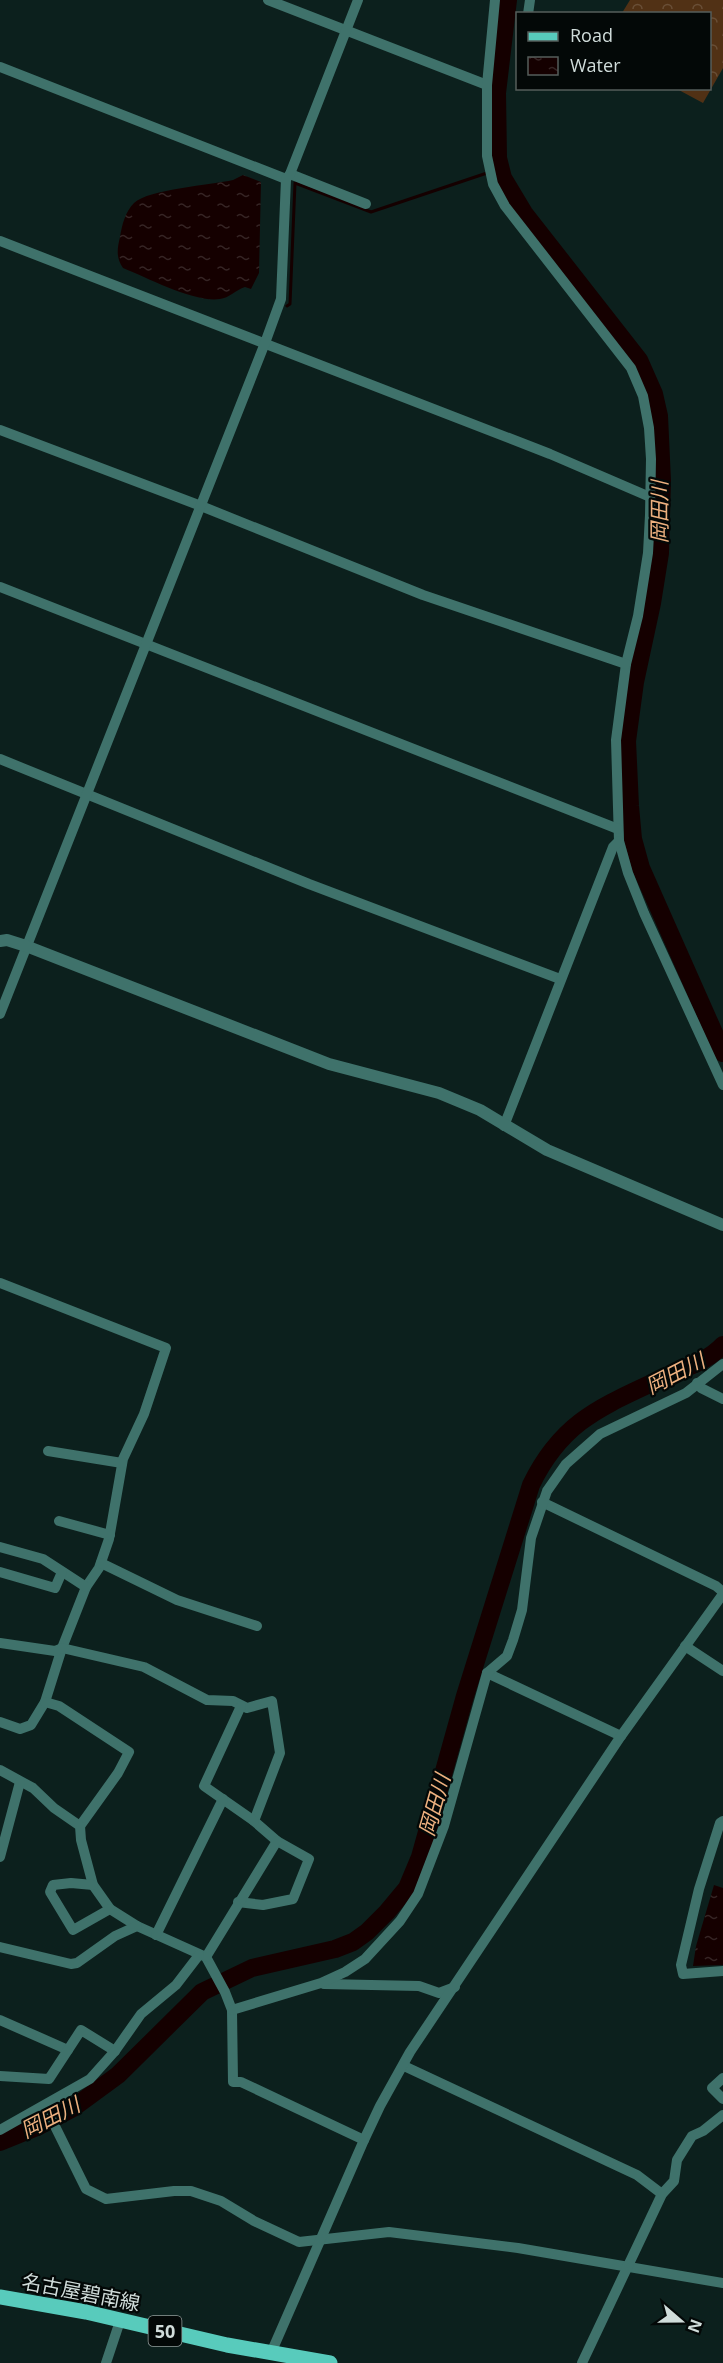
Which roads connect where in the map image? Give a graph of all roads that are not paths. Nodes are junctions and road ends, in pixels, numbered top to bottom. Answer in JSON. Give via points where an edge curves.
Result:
{"nodes":[{"id":1,"x":268,"y":0,"type":"edge"},
{"id":2,"x":358,"y":0,"type":"edge"},
{"id":3,"x":495,"y":0,"type":"edge"},
{"id":4,"x":346,"y":30,"type":"junction"},
{"id":5,"x":0,"y":67,"type":"edge"},
{"id":6,"x":487,"y":85,"type":"junction"},
{"id":7,"x":288,"y":177,"type":"junction"},
{"id":8,"x":366,"y":204,"type":"dead end"},
{"id":9,"x":0,"y":241,"type":"edge"},
{"id":10,"x":265,"y":343,"type":"junction"},
{"id":11,"x":0,"y":430,"type":"edge"},
{"id":12,"x":650,"y":497,"type":"junction"},
{"id":13,"x":201,"y":506,"type":"junction"},
{"id":14,"x":0,"y":587,"type":"edge"},
{"id":15,"x":146,"y":642,"type":"junction"},
{"id":16,"x":626,"y":664,"type":"junction"},
{"id":17,"x":0,"y":759,"type":"edge"},
{"id":18,"x":87,"y":793,"type":"junction"},
{"id":19,"x":618,"y":829,"type":"junction"},
{"id":20,"x":619,"y":841,"type":"junction"},
{"id":21,"x":0,"y":941,"type":"edge"},
{"id":22,"x":26,"y":946,"type":"junction"},
{"id":23,"x":561,"y":979,"type":"junction"},
{"id":24,"x":0,"y":1014,"type":"edge"},
{"id":25,"x":723,"y":1085,"type":"edge"},
{"id":26,"x":504,"y":1126,"type":"junction"},
{"id":27,"x":723,"y":1225,"type":"edge"},
{"id":28,"x":0,"y":1283,"type":"edge"},
{"id":29,"x":723,"y":1364,"type":"edge"},
{"id":30,"x":698,"y":1383,"type":"junction"},
{"id":31,"x":723,"y":1399,"type":"edge"},
{"id":32,"x":48,"y":1451,"type":"dead end"},
{"id":33,"x":122,"y":1463,"type":"junction"},
{"id":34,"x":542,"y":1502,"type":"junction"},
{"id":35,"x":59,"y":1521,"type":"dead end"},
{"id":36,"x":110,"y":1535,"type":"junction"},
{"id":37,"x":0,"y":1547,"type":"edge"},
{"id":38,"x":101,"y":1563,"type":"junction"},
{"id":39,"x":0,"y":1572,"type":"edge"},
{"id":40,"x":62,"y":1572,"type":"junction"},
{"id":41,"x":86,"y":1587,"type":"junction"},
{"id":42,"x":723,"y":1593,"type":"edge"},
{"id":43,"x":257,"y":1626,"type":"dead end"},
{"id":44,"x":0,"y":1643,"type":"edge"},
{"id":45,"x":686,"y":1646,"type":"junction"},
{"id":46,"x":62,"y":1648,"type":"junction"},
{"id":47,"x":723,"y":1671,"type":"edge"},
{"id":48,"x":487,"y":1673,"type":"junction"},
{"id":49,"x":45,"y":1702,"type":"junction"},
{"id":50,"x":241,"y":1706,"type":"junction"},
{"id":51,"x":0,"y":1722,"type":"edge"},
{"id":52,"x":621,"y":1736,"type":"junction"},
{"id":53,"x":0,"y":1770,"type":"edge"},
{"id":54,"x":20,"y":1782,"type":"junction"},
{"id":55,"x":223,"y":1799,"type":"junction"},
{"id":56,"x":254,"y":1821,"type":"junction"},
{"id":57,"x":723,"y":1821,"type":"edge"},
{"id":58,"x":80,"y":1826,"type":"junction"},
{"id":59,"x":278,"y":1840,"type":"junction"},
{"id":60,"x":0,"y":1857,"type":"edge"},
{"id":61,"x":93,"y":1885,"type":"junction"},
{"id":62,"x":238,"y":1902,"type":"junction"},
{"id":63,"x":110,"y":1909,"type":"junction"},
{"id":64,"x":137,"y":1926,"type":"junction"},
{"id":65,"x":156,"y":1935,"type":"junction"},
{"id":66,"x":0,"y":1947,"type":"edge"},
{"id":67,"x":205,"y":1960,"type":"junction"},
{"id":68,"x":723,"y":1971,"type":"edge"},
{"id":69,"x":321,"y":1983,"type":"junction"},
{"id":70,"x":455,"y":1988,"type":"junction"},
{"id":71,"x":232,"y":2010,"type":"junction"},
{"id":72,"x":0,"y":2020,"type":"edge"},
{"id":73,"x":68,"y":2050,"type":"junction"},
{"id":74,"x":115,"y":2051,"type":"junction"},
{"id":75,"x":404,"y":2066,"type":"junction"},
{"id":76,"x":0,"y":2076,"type":"edge"},
{"id":77,"x":723,"y":2078,"type":"edge"},
{"id":78,"x":723,"y":2099,"type":"edge"},
{"id":79,"x":45,"y":2106,"type":"junction"},
{"id":80,"x":723,"y":2115,"type":"edge"},
{"id":81,"x":0,"y":2130,"type":"edge"},
{"id":82,"x":364,"y":2140,"type":"junction"},
{"id":83,"x":662,"y":2194,"type":"junction"},
{"id":84,"x":321,"y":2241,"type":"junction"},
{"id":85,"x":628,"y":2265,"type":"junction"},
{"id":86,"x":723,"y":2283,"type":"edge"},
{"id":87,"x":0,"y":2297,"type":"edge"},
{"id":88,"x":120,"y":2320,"type":"junction"},
{"id":89,"x":272,"y":2356,"type":"edge"},
{"id":90,"x":106,"y":2363,"type":"edge"},
{"id":91,"x":330,"y":2363,"type":"edge"},
{"id":92,"x":582,"y":2363,"type":"edge"}],
"edges":[{"from":1,"to":4,"type":"street"},
{"from":2,"to":4,"type":"street"},
{"from":3,"to":6,"type":"street"},
{"from":4,"to":6,"type":"street"},
{"from":4,"to":7,"type":"street"},
{"from":5,"to":7,"type":"street"},
{"from":6,"to":12,"type":"street","via":[[487,156],[493,184],[505,206],[631,368],[643,396],[649,428]]},
{"from":7,"to":8,"type":"street"},
{"from":7,"to":10,"type":"street","via":[[281,299]]},
{"from":9,"to":10,"type":"street"},
{"from":10,"to":12,"type":"street"},
{"from":10,"to":13,"type":"street"},
{"from":11,"to":13,"type":"street"},
{"from":12,"to":16,"type":"street","via":[[648,554]]},
{"from":13,"to":15,"type":"street"},
{"from":13,"to":16,"type":"street","via":[[423,595]]},
{"from":14,"to":15,"type":"street"},
{"from":15,"to":18,"type":"street"},
{"from":15,"to":19,"type":"street"},
{"from":16,"to":19,"type":"street","via":[[615,740]]},
{"from":17,"to":18,"type":"street"},
{"from":18,"to":22,"type":"street"},
{"from":18,"to":23,"type":"street","via":[[309,884]]},
{"from":19,"to":20,"type":"street"},
{"from":20,"to":23,"type":"street","via":[[613,847]]},
{"from":20,"to":25,"type":"street","via":[[644,913]]},
{"from":21,"to":22,"type":"street"},
{"from":22,"to":24,"type":"street"},
{"from":22,"to":26,"type":"street","via":[[329,1064],[439,1093],[480,1110]]},
{"from":23,"to":26,"type":"street"},
{"from":26,"to":27,"type":"street","via":[[547,1150]]},
{"from":28,"to":33,"type":"street","via":[[166,1348],[144,1414]]},
{"from":29,"to":30,"type":"street"},
{"from":30,"to":31,"type":"street"},
{"from":30,"to":34,"type":"street","via":[[586,1444],[555,1478]]},
{"from":32,"to":33,"type":"street"},
{"from":33,"to":36,"type":"street"},
{"from":34,"to":42,"type":"street"},
{"from":34,"to":48,"type":"street","via":[[527,1554],[516,1633],[507,1656]]},
{"from":35,"to":36,"type":"street"},
{"from":36,"to":38,"type":"street"},
{"from":37,"to":40,"type":"street","via":[[43,1559]]},
{"from":38,"to":41,"type":"street"},
{"from":38,"to":43,"type":"street","via":[[177,1600]]},
{"from":39,"to":40,"type":"street","via":[[55,1588]]},
{"from":40,"to":41,"type":"street"},
{"from":41,"to":46,"type":"street"},
{"from":42,"to":45,"type":"street"},
{"from":44,"to":46,"type":"street","via":[[55,1651]]},
{"from":45,"to":47,"type":"street"},
{"from":45,"to":52,"type":"street"},
{"from":46,"to":49,"type":"street"},
{"from":46,"to":50,"type":"street","via":[[144,1667],[207,1700],[233,1701]]},
{"from":48,"to":52,"type":"street"},
{"from":48,"to":69,"type":"street","via":[[444,1826],[418,1894],[400,1921],[365,1959]]},
{"from":49,"to":51,"type":"street","via":[[31,1725],[20,1729]]},
{"from":49,"to":58,"type":"street","via":[[58,1706],[129,1752]]},
{"from":50,"to":55,"type":"street","via":[[204,1786]]},
{"from":50,"to":56,"type":"street","via":[[272,1701],[280,1753]]},
{"from":52,"to":70,"type":"street"},
{"from":53,"to":54,"type":"street"},
{"from":54,"to":58,"type":"street"},
{"from":54,"to":60,"type":"street"},
{"from":55,"to":56,"type":"street"},
{"from":55,"to":65,"type":"street"},
{"from":56,"to":59,"type":"street"},
{"from":57,"to":68,"type":"street","via":[[699,1889],[681,1965],[683,1974]]},
{"from":58,"to":61,"type":"street"},
{"from":59,"to":62,"type":"street"},
{"from":59,"to":62,"type":"street","via":[[309,1859],[293,1899],[263,1905]]},
{"from":61,"to":63,"type":"street"},
{"from":61,"to":63,"type":"street","via":[[53,1885],[51,1892],[73,1930]]},
{"from":62,"to":67,"type":"street"},
{"from":63,"to":64,"type":"street"},
{"from":64,"to":65,"type":"street"},
{"from":64,"to":66,"type":"street","via":[[71,1964]]},
{"from":65,"to":67,"type":"street"},
{"from":67,"to":71,"type":"street"},
{"from":67,"to":74,"type":"street","via":[[141,2014]]},
{"from":69,"to":70,"type":"street","via":[[419,1986],[439,1993]]},
{"from":69,"to":71,"type":"street"},
{"from":70,"to":75,"type":"street"},
{"from":71,"to":82,"type":"street","via":[[233,2082],[241,2082]]},
{"from":72,"to":73,"type":"street"},
{"from":73,"to":74,"type":"street","via":[[81,2030]]},
{"from":73,"to":76,"type":"street","via":[[49,2079]]},
{"from":74,"to":79,"type":"street","via":[[90,2079]]},
{"from":75,"to":82,"type":"street"},
{"from":75,"to":83,"type":"street","via":[[637,2175]]},
{"from":77,"to":78,"type":"street","via":[[712,2088]]},
{"from":79,"to":81,"type":"street"},
{"from":79,"to":84,"type":"street","via":[[86,2189],[106,2199],[190,2191],[221,2201],[299,2242]]},
{"from":80,"to":83,"type":"street","via":[[692,2136],[677,2160],[674,2181]]},
{"from":82,"to":84,"type":"street"},
{"from":83,"to":85,"type":"street"},
{"from":84,"to":85,"type":"street","via":[[389,2232]]},
{"from":84,"to":89,"type":"street"},
{"from":85,"to":86,"type":"street"},
{"from":85,"to":92,"type":"street"},
{"from":87,"to":88,"type":"main road","name":"名古屋碧南線","number":"50"},
{"from":88,"to":89,"type":"main road","name":"名古屋碧南線","number":"50"},
{"from":88,"to":90,"type":"street"},
{"from":89,"to":91,"type":"main road","name":"名古屋碧南線","number":"50"}]}
